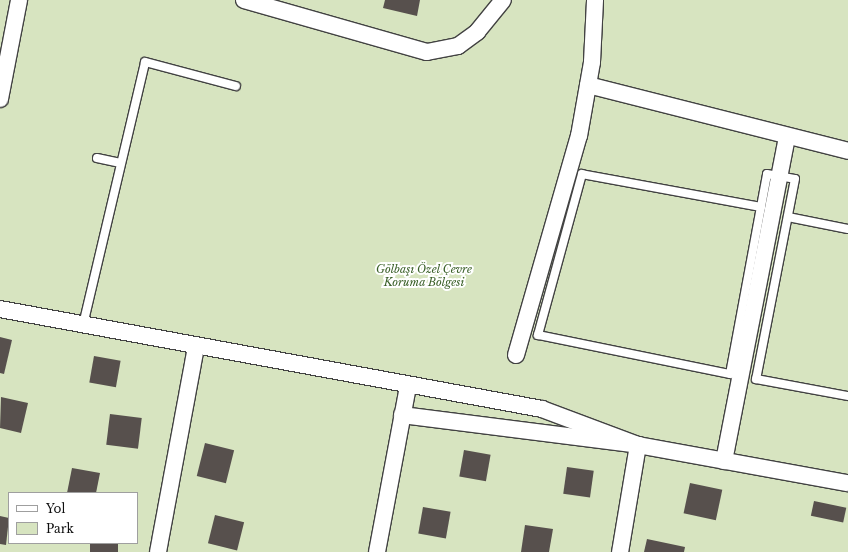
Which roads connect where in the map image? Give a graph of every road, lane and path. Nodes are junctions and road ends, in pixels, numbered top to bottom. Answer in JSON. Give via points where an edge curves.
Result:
{"nodes":[{"id":1,"x":18,"y":0,"type":"edge"},
{"id":2,"x":244,"y":0,"type":"edge"},
{"id":3,"x":503,"y":0,"type":"edge"},
{"id":4,"x":595,"y":0,"type":"edge"},
{"id":5,"x":588,"y":85,"type":"junction"},
{"id":6,"x":236,"y":86,"type":"dead end"},
{"id":7,"x":0,"y":99,"type":"edge"},
{"id":8,"x":787,"y":137,"type":"junction"},
{"id":9,"x":848,"y":151,"type":"edge"},
{"id":10,"x":97,"y":158,"type":"dead end"},
{"id":11,"x":120,"y":164,"type":"junction"},
{"id":12,"x":780,"y":176,"type":"junction"},
{"id":13,"x":761,"y":206,"type":"junction"},
{"id":14,"x":788,"y":217,"type":"junction"},
{"id":15,"x":848,"y":229,"type":"edge"},
{"id":16,"x":0,"y":309,"type":"edge"},
{"id":17,"x":83,"y":325,"type":"junction"},
{"id":18,"x":196,"y":347,"type":"junction"},
{"id":19,"x":516,"y":355,"type":"dead end"},
{"id":20,"x":408,"y":386,"type":"junction"},
{"id":21,"x":848,"y":396,"type":"edge"},
{"id":22,"x":402,"y":414,"type":"junction"},
{"id":23,"x":638,"y":445,"type":"junction"},
{"id":24,"x":724,"y":461,"type":"junction"},
{"id":25,"x":848,"y":483,"type":"edge"},
{"id":26,"x":158,"y":552,"type":"edge"},
{"id":27,"x":377,"y":552,"type":"edge"},
{"id":28,"x":620,"y":552,"type":"edge"}],
"edges":[{"from":1,"to":7,"type":"street"},
{"from":2,"to":3,"type":"street","via":[[427,52],[458,46],[477,32]]},
{"from":4,"to":5,"type":"street"},
{"from":5,"to":8,"type":"street"},
{"from":5,"to":19,"type":"street","via":[[579,136]]},
{"from":6,"to":11,"type":"lane","via":[[145,62]]},
{"from":8,"to":9,"type":"street"},
{"from":8,"to":12,"type":"street"},
{"from":10,"to":11,"type":"lane"},
{"from":11,"to":17,"type":"lane"},
{"from":12,"to":13,"type":"lane","via":[[767,174]]},
{"from":12,"to":14,"type":"lane","via":[[795,179]]},
{"from":12,"to":24,"type":"street"},
{"from":13,"to":13,"type":"lane","via":[[582,174],[538,335],[730,374]]},
{"from":14,"to":15,"type":"lane"},
{"from":14,"to":21,"type":"lane","via":[[756,379]]},
{"from":16,"to":17,"type":"street"},
{"from":17,"to":18,"type":"street"},
{"from":18,"to":20,"type":"street"},
{"from":18,"to":26,"type":"street"},
{"from":20,"to":22,"type":"street"},
{"from":20,"to":23,"type":"street","via":[[542,409]]},
{"from":22,"to":23,"type":"street"},
{"from":22,"to":27,"type":"street"},
{"from":23,"to":24,"type":"street"},
{"from":23,"to":28,"type":"street"},
{"from":24,"to":25,"type":"street"}]}
